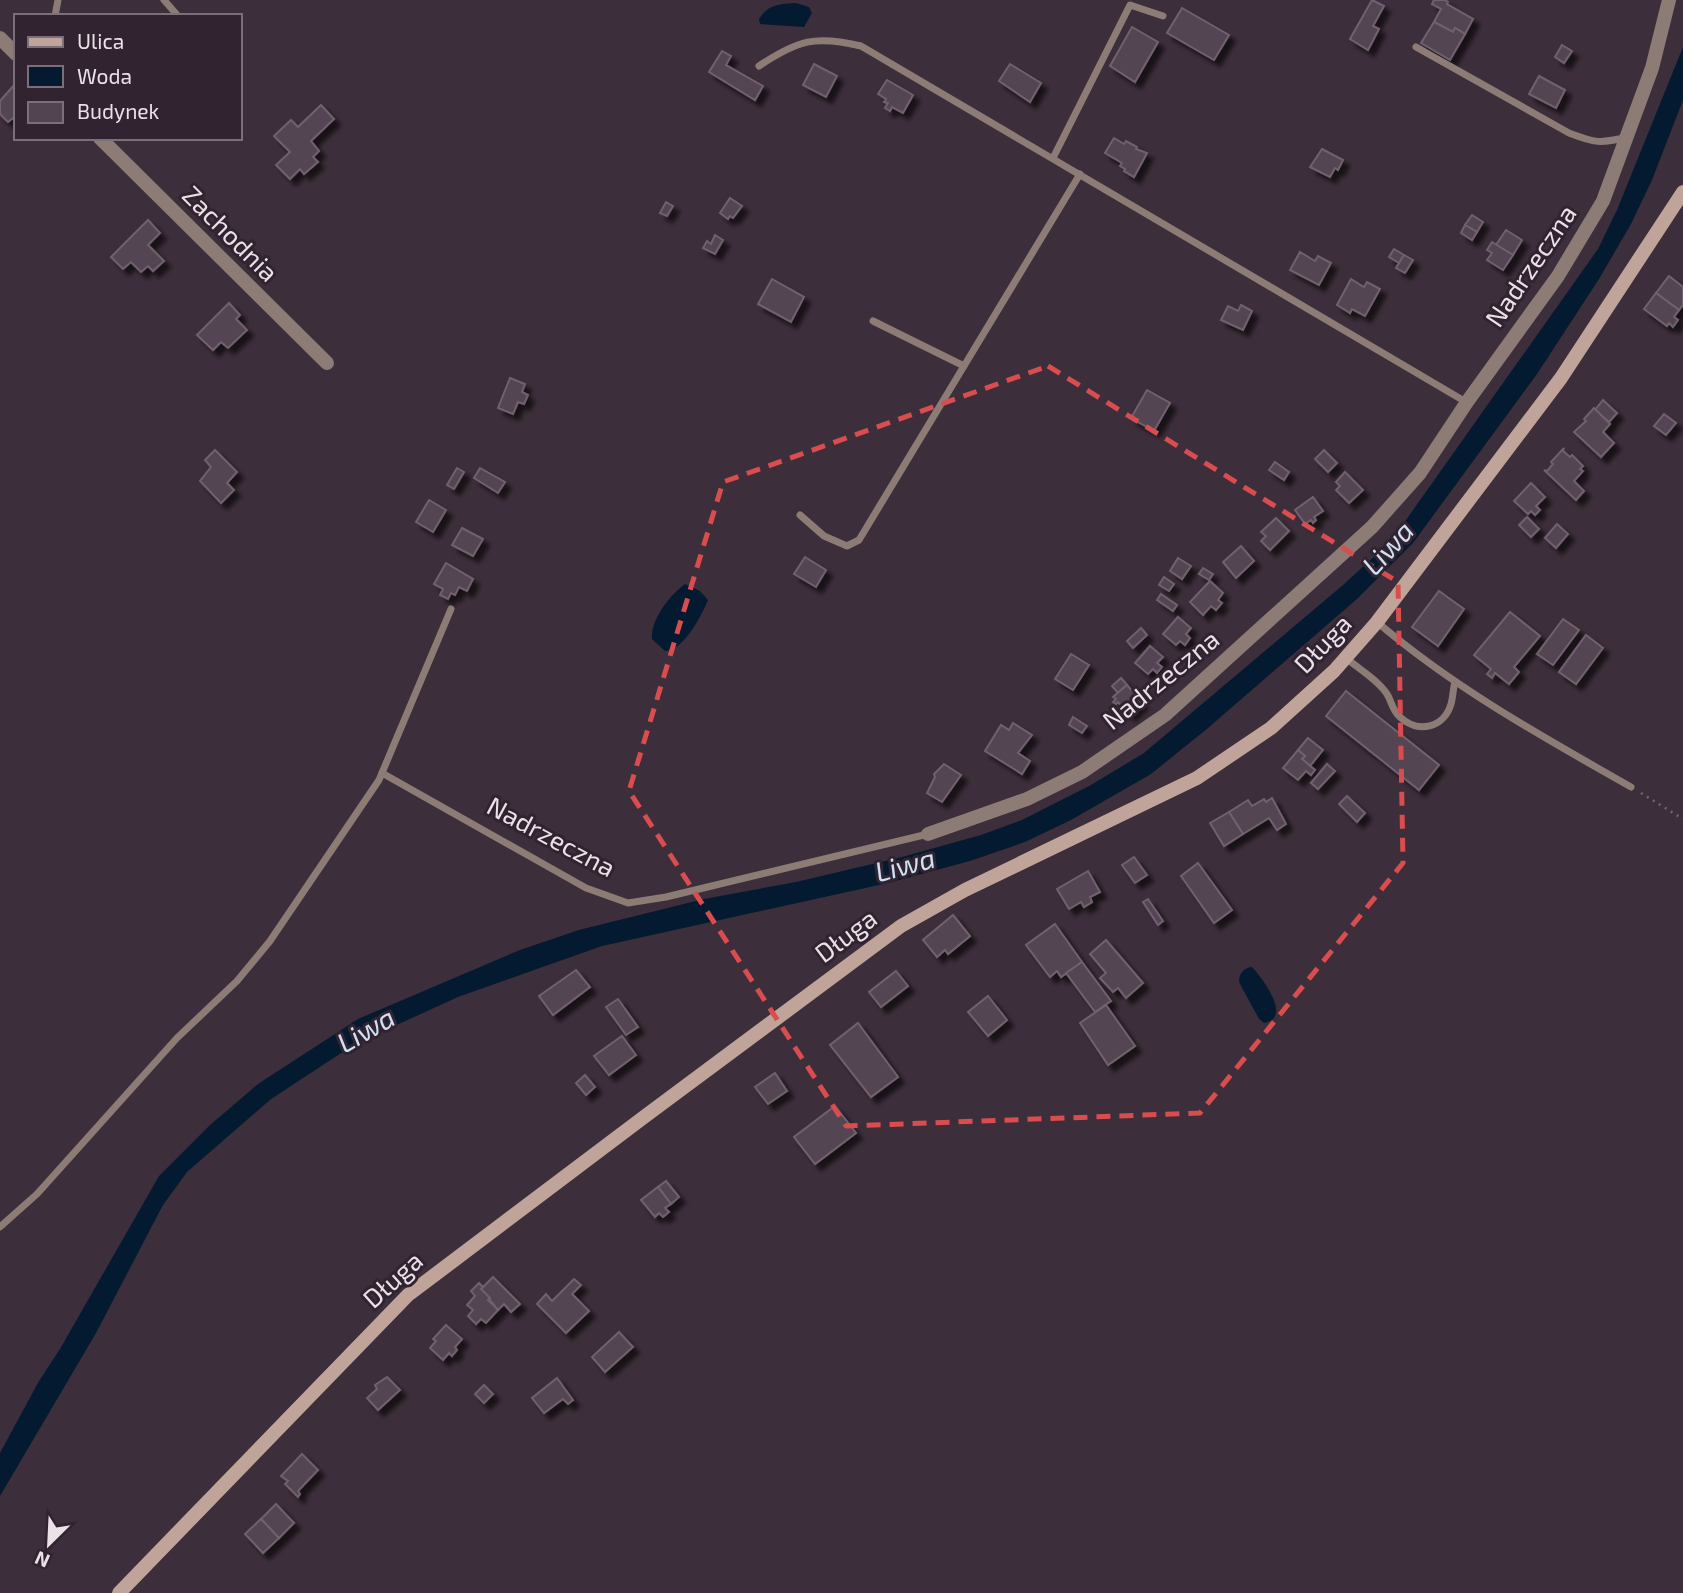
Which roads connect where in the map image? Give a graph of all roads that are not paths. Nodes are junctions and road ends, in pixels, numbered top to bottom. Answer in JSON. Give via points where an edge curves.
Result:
{"nodes":[{"id":1,"x":164,"y":0,"type":"edge"},
{"id":2,"x":1669,"y":0,"type":"edge"},
{"id":3,"x":176,"y":14,"type":"edge"},
{"id":4,"x":1163,"y":16,"type":"dead end"},
{"id":5,"x":0,"y":38,"type":"edge"},
{"id":6,"x":1416,"y":47,"type":"dead end"},
{"id":7,"x":14,"y":52,"type":"edge"},
{"id":8,"x":759,"y":66,"type":"dead end"},
{"id":9,"x":1628,"y":136,"type":"junction"},
{"id":10,"x":102,"y":140,"type":"edge"},
{"id":11,"x":1053,"y":158,"type":"junction"},
{"id":12,"x":1080,"y":174,"type":"junction"},
{"id":13,"x":1683,"y":191,"type":"edge"},
{"id":14,"x":873,"y":321,"type":"dead end"},
{"id":15,"x":327,"y":363,"type":"dead end"},
{"id":16,"x":964,"y":366,"type":"junction"},
{"id":17,"x":1467,"y":402,"type":"junction"},
{"id":18,"x":800,"y":514,"type":"dead end"},
{"id":19,"x":452,"y":609,"type":"dead end"},
{"id":20,"x":1377,"y":622,"type":"junction"},
{"id":21,"x":1345,"y":658,"type":"junction"},
{"id":22,"x":1455,"y":682,"type":"junction"},
{"id":23,"x":382,"y":773,"type":"junction"},
{"id":24,"x":1632,"y":787,"type":"road end"},
{"id":25,"x":928,"y":834,"type":"joint"},
{"id":26,"x":0,"y":1227,"type":"edge"},
{"id":27,"x":119,"y":1593,"type":"edge"}],
"edges":[{"from":1,"to":3,"type":"lane"},
{"from":2,"to":9,"type":"street","name":"Nadrzeczna"},
{"from":4,"to":11,"type":"lane","via":[[1130,5]]},
{"from":5,"to":7,"type":"street"},
{"from":6,"to":9,"type":"lane","via":[[1569,133],[1604,143]]},
{"from":8,"to":11,"type":"lane","via":[[784,49],[808,41],[861,46]]},
{"from":9,"to":17,"type":"street","name":"Nadrzeczna","via":[[1603,201],[1558,276]]},
{"from":10,"to":15,"type":"street","name":"Zachodnia"},
{"from":11,"to":12,"type":"lane"},
{"from":12,"to":16,"type":"lane"},
{"from":12,"to":17,"type":"lane"},
{"from":13,"to":20,"type":"street","name":"Długa","via":[[1562,378]]},
{"from":14,"to":16,"type":"lane"},
{"from":16,"to":18,"type":"lane","via":[[859,540],[847,546],[824,536]]},
{"from":17,"to":25,"type":"street","name":"Nadrzeczna","via":[[1420,473],[1373,527],[1165,715],[1082,772],[1027,799]]},
{"from":19,"to":23,"type":"lane"},
{"from":20,"to":21,"type":"street","name":"Długa"},
{"from":20,"to":22,"type":"lane"},
{"from":21,"to":22,"type":"lane","via":[[1388,695],[1400,718],[1418,728],[1443,720]]},
{"from":21,"to":27,"type":"street","name":"Długa","via":[[1271,727],[1197,778],[965,890],[901,926],[408,1294]]},
{"from":22,"to":24,"type":"lane"},
{"from":23,"to":25,"type":"lane","name":"Nadrzeczna","via":[[586,888],[628,903]]},
{"from":23,"to":26,"type":"lane","via":[[270,942],[37,1194]]}]}
